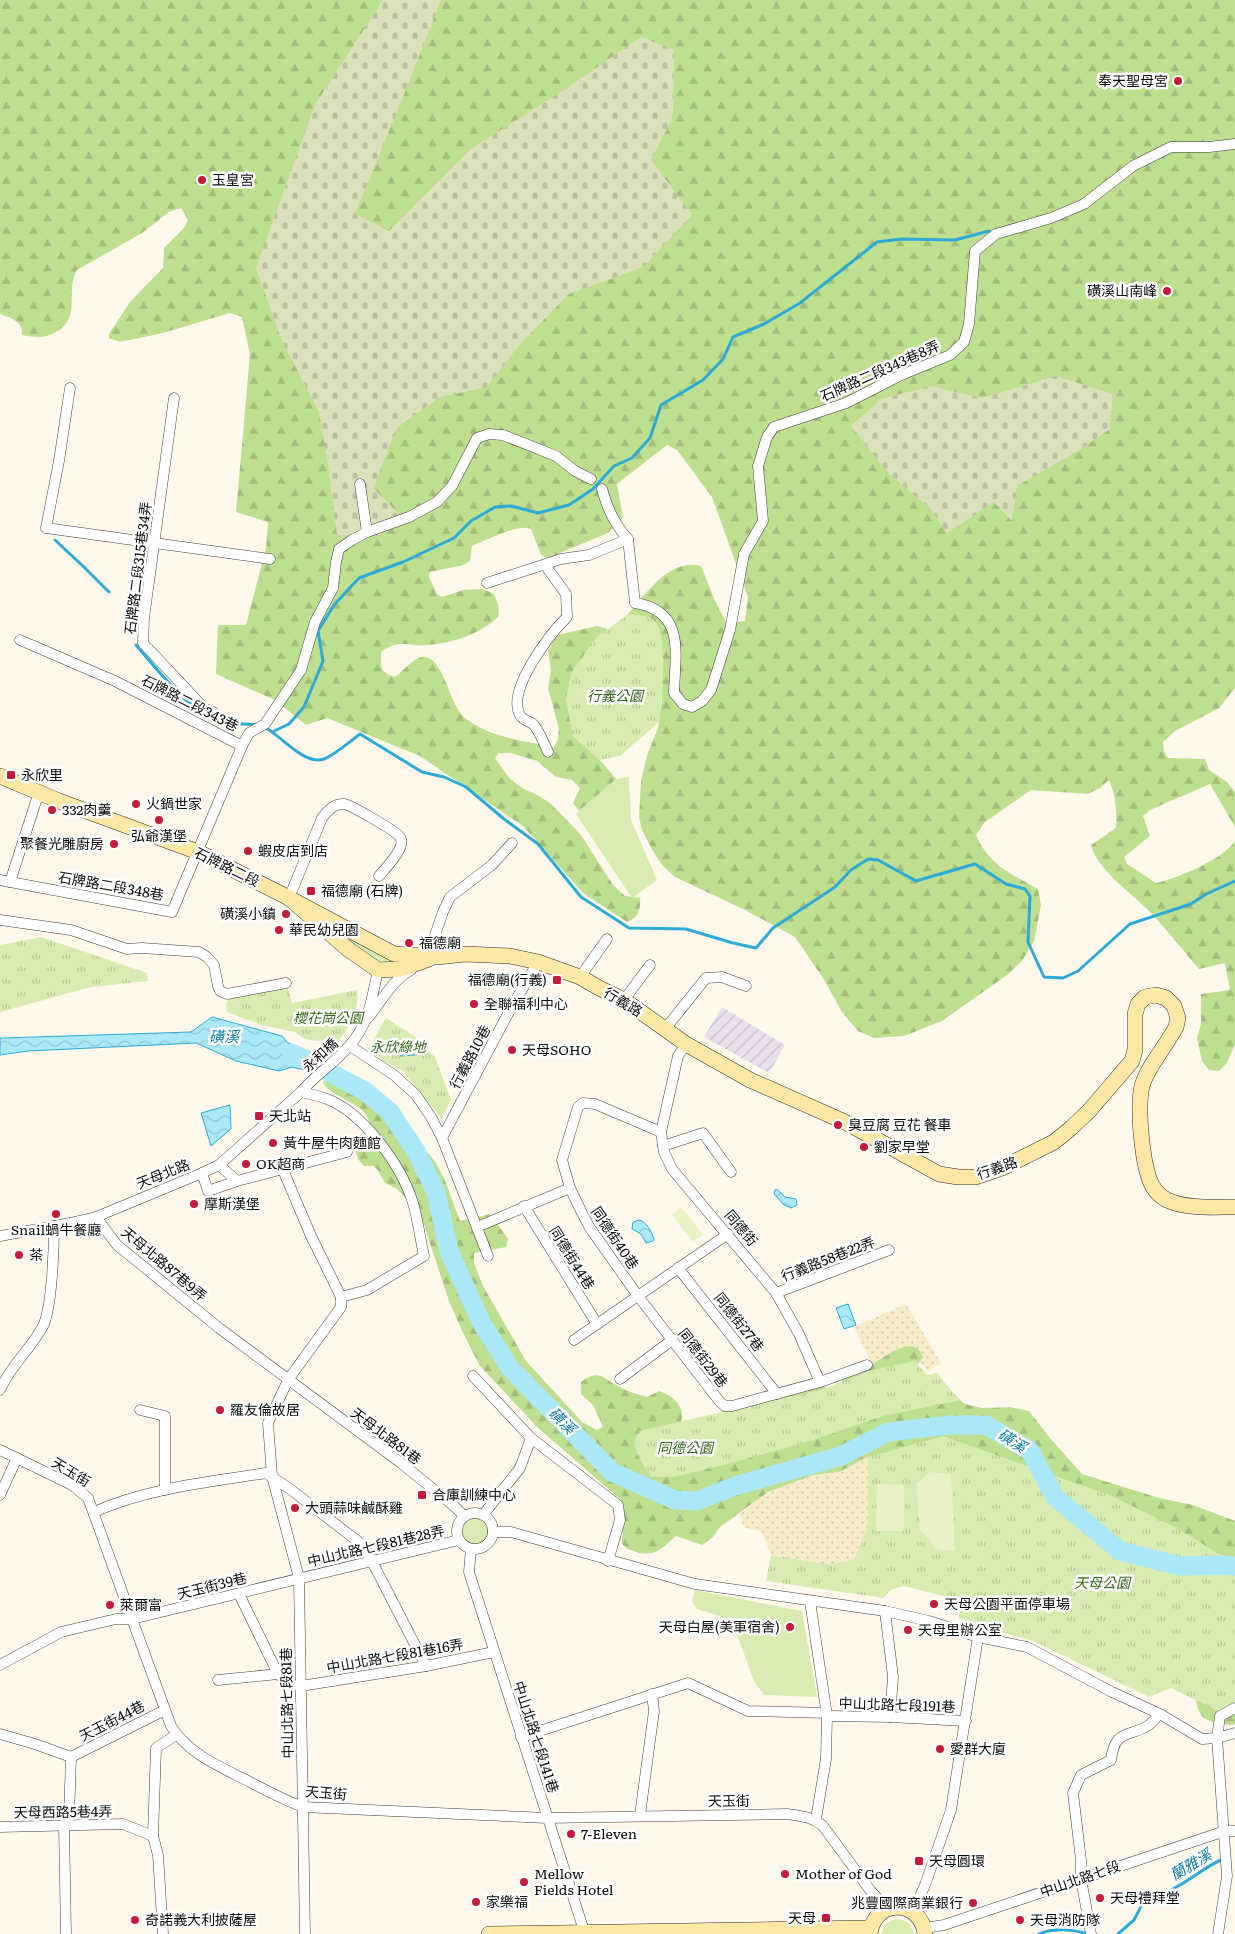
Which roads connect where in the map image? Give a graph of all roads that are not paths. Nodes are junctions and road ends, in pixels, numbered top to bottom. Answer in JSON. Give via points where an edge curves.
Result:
{"nodes":[{"id":1,"x":1235,"y":144,"type":"edge"},
{"id":2,"x":70,"y":388,"type":"dead end"},
{"id":3,"x":174,"y":398,"type":"dead end"},
{"id":4,"x":591,"y":479,"type":"dead end"},
{"id":5,"x":360,"y":484,"type":"dead end"},
{"id":6,"x":602,"y":489,"type":"dead end"},
{"id":7,"x":367,"y":532,"type":"junction"},
{"id":8,"x":628,"y":539,"type":"junction"},
{"id":9,"x":155,"y":542,"type":"junction"},
{"id":10,"x":270,"y":559,"type":"dead end"},
{"id":11,"x":545,"y":565,"type":"junction"},
{"id":12,"x":487,"y":583,"type":"dead end"},
{"id":13,"x":20,"y":640,"type":"dead end"},
{"id":14,"x":213,"y":712,"type":"dead end"},
{"id":15,"x":242,"y":746,"type":"junction"},
{"id":16,"x":548,"y":752,"type":"dead end"},
{"id":17,"x":0,"y":776,"type":"edge"},
{"id":18,"x":39,"y":792,"type":"junction"},
{"id":19,"x":512,"y":843,"type":"dead end"},
{"id":20,"x":198,"y":852,"type":"junction"},
{"id":21,"x":379,"y":876,"type":"dead end"},
{"id":22,"x":5,"y":881,"type":"edge"},
{"id":23,"x":288,"y":898,"type":"junction"},
{"id":24,"x":0,"y":920,"type":"edge"},
{"id":25,"x":607,"y":939,"type":"dead end"},
{"id":26,"x":437,"y":957,"type":"junction"},
{"id":27,"x":538,"y":962,"type":"junction"},
{"id":28,"x":650,"y":966,"type":"dead end"},
{"id":29,"x":378,"y":970,"type":"junction"},
{"id":30,"x":580,"y":976,"type":"junction"},
{"id":31,"x":286,"y":984,"type":"dead end"},
{"id":32,"x":746,"y":986,"type":"dead end"},
{"id":33,"x":624,"y":1000,"type":"junction"},
{"id":34,"x":367,"y":1018,"type":"junction"},
{"id":35,"x":665,"y":1029,"type":"junction"},
{"id":36,"x":686,"y":1044,"type":"junction"},
{"id":37,"x":350,"y":1046,"type":"junction"},
{"id":38,"x":304,"y":1088,"type":"junction"},
{"id":39,"x":661,"y":1132,"type":"junction"},
{"id":40,"x":442,"y":1138,"type":"junction"},
{"id":41,"x":663,"y":1146,"type":"junction"},
{"id":42,"x":347,"y":1152,"type":"dead end"},
{"id":43,"x":219,"y":1165,"type":"junction"},
{"id":44,"x":283,"y":1170,"type":"junction"},
{"id":45,"x":731,"y":1172,"type":"dead end"},
{"id":46,"x":202,"y":1173,"type":"junction"},
{"id":47,"x":237,"y":1181,"type":"junction"},
{"id":48,"x":570,"y":1188,"type":"junction"},
{"id":49,"x":524,"y":1206,"type":"junction"},
{"id":50,"x":1235,"y":1207,"type":"edge"},
{"id":51,"x":96,"y":1217,"type":"junction"},
{"id":52,"x":54,"y":1226,"type":"junction"},
{"id":53,"x":476,"y":1227,"type":"junction"},
{"id":54,"x":728,"y":1234,"type":"junction"},
{"id":55,"x":0,"y":1236,"type":"edge"},
{"id":56,"x":890,"y":1250,"type":"dead end"},
{"id":57,"x":488,"y":1256,"type":"dead end"},
{"id":58,"x":678,"y":1268,"type":"junction"},
{"id":59,"x":776,"y":1293,"type":"junction"},
{"id":60,"x":638,"y":1296,"type":"junction"},
{"id":61,"x":340,"y":1297,"type":"junction"},
{"id":62,"x":597,"y":1324,"type":"junction"},
{"id":63,"x":574,"y":1340,"type":"dead end"},
{"id":64,"x":672,"y":1340,"type":"junction"},
{"id":65,"x":867,"y":1364,"type":"dead end"},
{"id":66,"x":473,"y":1376,"type":"dead end"},
{"id":67,"x":620,"y":1379,"type":"dead end"},
{"id":68,"x":288,"y":1380,"type":"junction"},
{"id":69,"x":820,"y":1382,"type":"junction"},
{"id":70,"x":0,"y":1390,"type":"edge"},
{"id":71,"x":777,"y":1394,"type":"junction"},
{"id":72,"x":140,"y":1410,"type":"dead end"},
{"id":73,"x":531,"y":1438,"type":"junction"},
{"id":74,"x":0,"y":1450,"type":"edge"},
{"id":75,"x":17,"y":1458,"type":"junction"},
{"id":76,"x":272,"y":1476,"type":"junction"},
{"id":77,"x":165,"y":1490,"type":"junction"},
{"id":78,"x":0,"y":1495,"type":"edge"},
{"id":79,"x":94,"y":1512,"type":"junction"},
{"id":80,"x":483,"y":1515,"type":"junction"},
{"id":81,"x":464,"y":1516,"type":"junction"},
{"id":82,"x":493,"y":1532,"type":"junction"},
{"id":83,"x":459,"y":1540,"type":"junction"},
{"id":84,"x":471,"y":1549,"type":"junction"},
{"id":85,"x":370,"y":1561,"type":"junction"},
{"id":86,"x":608,"y":1561,"type":"junction"},
{"id":87,"x":299,"y":1578,"type":"junction"},
{"id":88,"x":239,"y":1594,"type":"junction"},
{"id":89,"x":810,"y":1601,"type":"junction"},
{"id":90,"x":885,"y":1611,"type":"junction"},
{"id":91,"x":132,"y":1619,"type":"junction"},
{"id":92,"x":978,"y":1637,"type":"junction"},
{"id":93,"x":494,"y":1652,"type":"junction"},
{"id":94,"x":0,"y":1665,"type":"edge"},
{"id":95,"x":426,"y":1666,"type":"junction"},
{"id":96,"x":278,"y":1674,"type":"junction"},
{"id":97,"x":218,"y":1680,"type":"dead end"},
{"id":98,"x":301,"y":1686,"type":"junction"},
{"id":99,"x":652,"y":1694,"type":"junction"},
{"id":100,"x":1235,"y":1708,"type":"edge"},
{"id":101,"x":165,"y":1710,"type":"junction"},
{"id":102,"x":827,"y":1714,"type":"junction"},
{"id":103,"x":1160,"y":1714,"type":"junction"},
{"id":104,"x":890,"y":1716,"type":"junction"},
{"id":105,"x":966,"y":1721,"type":"junction"},
{"id":106,"x":1235,"y":1733,"type":"edge"},
{"id":107,"x":0,"y":1734,"type":"edge"},
{"id":108,"x":176,"y":1735,"type":"junction"},
{"id":109,"x":521,"y":1737,"type":"junction"},
{"id":110,"x":1217,"y":1738,"type":"junction"},
{"id":111,"x":71,"y":1757,"type":"junction"},
{"id":112,"x":303,"y":1807,"type":"junction"},
{"id":113,"x":640,"y":1816,"type":"junction"},
{"id":114,"x":547,"y":1818,"type":"junction"},
{"id":115,"x":816,"y":1820,"type":"junction"},
{"id":116,"x":64,"y":1826,"type":"junction"},
{"id":117,"x":0,"y":1827,"type":"edge"},
{"id":118,"x":1230,"y":1831,"type":"edge"},
{"id":119,"x":153,"y":1836,"type":"junction"},
{"id":120,"x":1081,"y":1879,"type":"junction"},
{"id":121,"x":887,"y":1909,"type":"junction"},
{"id":122,"x":913,"y":1912,"type":"junction"},
{"id":123,"x":870,"y":1931,"type":"edge"},
{"id":124,"x":925,"y":1931,"type":"edge"},
{"id":125,"x":585,"y":1933,"type":"edge"},
{"id":126,"x":66,"y":1934,"type":"edge"},
{"id":127,"x":163,"y":1934,"type":"edge"},
{"id":128,"x":304,"y":1934,"type":"edge"},
{"id":129,"x":489,"y":1934,"type":"edge"},
{"id":130,"x":1091,"y":1934,"type":"edge"},
{"id":131,"x":1218,"y":1934,"type":"edge"}],
"edges":[{"from":1,"to":8,"type":"street","name":"石牌路二段343巷8弄","via":[[1171,147],[1133,166],[1084,204],[1051,218],[996,234],[975,251],[969,324],[964,342],[950,355],[846,403],[774,427],[767,437],[758,466],[763,520],[744,554],[730,630],[711,690],[692,708],[683,704],[674,693],[676,650],[672,624],[661,612],[635,603]]},
{"from":2,"to":9,"type":"street","via":[[46,528]]},
{"from":3,"to":9,"type":"street","name":"石牌路二段315巷34弄"},
{"from":4,"to":7,"type":"street","via":[[556,456],[503,435],[489,434],[477,438],[452,486],[437,502],[409,517]]},
{"from":5,"to":7,"type":"street"},
{"from":6,"to":8,"type":"street","name":"石牌路二段343巷8弄","via":[[606,506]]},
{"from":7,"to":15,"type":"street","via":[[339,549],[333,588],[315,622],[301,670],[265,724],[249,733]]},
{"from":8,"to":11,"type":"street","via":[[589,555]]},
{"from":9,"to":10,"type":"street"},
{"from":9,"to":14,"type":"street","name":"石牌路二段315巷34弄","via":[[143,643],[205,709]]},
{"from":11,"to":12,"type":"street"},
{"from":11,"to":16,"type":"street","via":[[566,594],[567,617],[536,655],[516,698],[519,713],[524,721],[534,724]]},
{"from":13,"to":15,"type":"street","name":"石牌路二段343巷","via":[[115,681]]},
{"from":15,"to":20,"type":"street","name":"石牌路二段343巷"},
{"from":17,"to":18,"type":"street","name":"石牌路二段"},
{"from":18,"to":20,"type":"street","name":"石牌路二段"},
{"from":18,"to":22,"type":"street"},
{"from":19,"to":26,"type":"street","via":[[492,865],[450,896],[433,941]]},
{"from":20,"to":22,"type":"street","name":"石牌路二段348巷","via":[[172,912]]},
{"from":20,"to":23,"type":"street","name":"石牌路二段"},
{"from":21,"to":23,"type":"street","via":[[401,848],[400,836],[344,804],[336,805],[322,818]]},
{"from":23,"to":26,"type":"street","via":[[394,954]]},
{"from":23,"to":29,"type":"street","name":"石牌路二段"},
{"from":24,"to":31,"type":"street","via":[[71,930],[127,949],[199,952],[214,965],[220,991],[227,994]]},
{"from":25,"to":30,"type":"street"},
{"from":26,"to":27,"type":"street","name":"行義路","via":[[465,954],[510,956]]},
{"from":26,"to":29,"type":"street","via":[[401,969]]},
{"from":26,"to":34,"type":"street","via":[[403,974]]},
{"from":27,"to":30,"type":"street","name":"行義路"},
{"from":27,"to":40,"type":"street","name":"行義路10巷"},
{"from":28,"to":33,"type":"street"},
{"from":29,"to":34,"type":"street"},
{"from":30,"to":33,"type":"street","name":"行義路"},
{"from":32,"to":35,"type":"street","via":[[722,978],[706,978]]},
{"from":33,"to":35,"type":"street","name":"行義路"},
{"from":34,"to":37,"type":"street"},
{"from":35,"to":36,"type":"street","name":"行義路"},
{"from":36,"to":39,"type":"street","name":"同德街","via":[[678,1056]]},
{"from":36,"to":50,"type":"street","name":"行義路","via":[[750,1080],[845,1122],[939,1174],[976,1177],[1036,1153],[1054,1142],[1089,1111],[1132,1061],[1138,1004],[1145,997],[1156,995],[1166,998],[1174,1006],[1178,1018],[1143,1085],[1140,1102],[1148,1173],[1156,1191],[1169,1201],[1183,1205]]},
{"from":37,"to":38,"type":"street","name":"永和橋"},
{"from":37,"to":40,"type":"street","via":[[394,1075],[416,1095]]},
{"from":38,"to":43,"type":"street","name":"天母北路"},
{"from":38,"to":61,"type":"street","via":[[343,1107],[394,1160],[413,1204],[424,1256],[367,1290]]},
{"from":39,"to":41,"type":"street","name":"同德街"},
{"from":39,"to":48,"type":"street","name":"同德街40巷","via":[[595,1104],[583,1103],[578,1107],[562,1160]]},
{"from":40,"to":53,"type":"street"},
{"from":41,"to":45,"type":"street","via":[[703,1133]]},
{"from":41,"to":54,"type":"street","name":"同德街","via":[[672,1169]]},
{"from":42,"to":44,"type":"street"},
{"from":43,"to":46,"type":"street","name":"天母北路"},
{"from":43,"to":47,"type":"street"},
{"from":44,"to":47,"type":"street"},
{"from":44,"to":61,"type":"street"},
{"from":46,"to":47,"type":"street","via":[[208,1191]]},
{"from":46,"to":51,"type":"street","name":"天母北路"},
{"from":48,"to":49,"type":"street"},
{"from":48,"to":60,"type":"street","name":"同德街40巷","via":[[590,1228]]},
{"from":49,"to":53,"type":"street"},
{"from":49,"to":62,"type":"street","name":"同德街44巷"},
{"from":51,"to":52,"type":"street","name":"天母北路"},
{"from":51,"to":68,"type":"street","name":"天母北路87巷9弄","via":[[117,1245]]},
{"from":52,"to":55,"type":"street","name":"天母北路"},
{"from":52,"to":70,"type":"street","via":[[48,1311],[44,1324]]},
{"from":53,"to":57,"type":"street"},
{"from":54,"to":58,"type":"street"},
{"from":54,"to":59,"type":"street","name":"同德街"},
{"from":56,"to":59,"type":"street","name":"行義路58巷22弄"},
{"from":58,"to":60,"type":"street"},
{"from":58,"to":71,"type":"street","name":"同德街27巷"},
{"from":59,"to":69,"type":"street","name":"同德街"},
{"from":60,"to":62,"type":"street"},
{"from":60,"to":64,"type":"street","name":"同德街29巷"},
{"from":61,"to":68,"type":"street","name":"中山北路七段81巷","via":[[341,1307]]},
{"from":62,"to":63,"type":"street"},
{"from":64,"to":67,"type":"street"},
{"from":64,"to":71,"type":"street","name":"同德街29巷","via":[[725,1406]]},
{"from":65,"to":69,"type":"street"},
{"from":66,"to":73,"type":"street"},
{"from":68,"to":76,"type":"street","name":"中山北路七段81巷","via":[[268,1423]]},
{"from":68,"to":81,"type":"street","name":"天母北路81巷","via":[[401,1463]]},
{"from":69,"to":71,"type":"street","name":"同德街29巷"},
{"from":72,"to":77,"type":"street","via":[[165,1416]]},
{"from":73,"to":80,"type":"street","via":[[520,1468]]},
{"from":73,"to":86,"type":"street","via":[[618,1505],[620,1520]]},
{"from":74,"to":75,"type":"street","name":"天玉街"},
{"from":75,"to":78,"type":"street"},
{"from":75,"to":79,"type":"street","name":"天玉街","via":[[81,1490]]},
{"from":76,"to":77,"type":"street","via":[[266,1473]]},
{"from":76,"to":85,"type":"street","via":[[364,1546]]},
{"from":76,"to":87,"type":"street","name":"中山北路七段81巷"},
{"from":77,"to":79,"type":"street"},
{"from":79,"to":91,"type":"street","name":"天玉街"},
{"from":80,"to":81,"type":"street","via":[[473,1513]]},
{"from":80,"to":82,"type":"street","via":[[491,1522]]},
{"from":81,"to":83,"type":"street","via":[[457,1525]]},
{"from":82,"to":84,"type":"street","via":[[486,1546]]},
{"from":82,"to":86,"type":"street","via":[[510,1532]]},
{"from":83,"to":84,"type":"street"},
{"from":83,"to":85,"type":"street","name":"中山北路七段81巷28弄"},
{"from":84,"to":93,"type":"street","name":"中山北路七段141巷","via":[[468,1572]]},
{"from":85,"to":87,"type":"street","name":"中山北路七段81巷28弄"},
{"from":85,"to":95,"type":"street"},
{"from":86,"to":89,"type":"street","via":[[695,1584]]},
{"from":87,"to":88,"type":"street","name":"天玉街39巷"},
{"from":87,"to":98,"type":"street","name":"中山北路七段81巷"},
{"from":88,"to":91,"type":"street","name":"天玉街39巷"},
{"from":88,"to":96,"type":"street"},
{"from":89,"to":90,"type":"street"},
{"from":89,"to":102,"type":"street"},
{"from":90,"to":92,"type":"street"},
{"from":90,"to":104,"type":"street","via":[[893,1677]]},
{"from":91,"to":94,"type":"street","name":"天玉街39巷","via":[[116,1618],[61,1632]]},
{"from":91,"to":101,"type":"street","name":"天玉街"},
{"from":92,"to":103,"type":"street","via":[[1027,1647]]},
{"from":92,"to":105,"type":"street","name":"中山北路七段191巷"},
{"from":93,"to":95,"type":"street","name":"中山北路七段81巷16弄"},
{"from":93,"to":109,"type":"street","name":"中山北路七段141巷"},
{"from":95,"to":98,"type":"street","name":"中山北路七段81巷16弄"},
{"from":96,"to":97,"type":"street"},
{"from":96,"to":98,"type":"street","via":[[291,1685]]},
{"from":98,"to":112,"type":"street","name":"中山北路七段81巷"},
{"from":99,"to":102,"type":"street","name":"中山北路七段191巷","via":[[688,1683],[748,1711]]},
{"from":99,"to":109,"type":"street","name":"中山北路七段191巷"},
{"from":99,"to":113,"type":"street","via":[[654,1711]]},
{"from":100,"to":110,"type":"street","via":[[1220,1716]]},
{"from":101,"to":108,"type":"street","name":"天玉街"},
{"from":101,"to":111,"type":"street","name":"天玉街44巷"},
{"from":102,"to":104,"type":"street","name":"中山北路七段191巷"},
{"from":102,"to":115,"type":"street","via":[[826,1759]]},
{"from":103,"to":110,"type":"street","via":[[1202,1738]]},
{"from":103,"to":120,"type":"street","via":[[1148,1725],[1124,1734],[1112,1747],[1111,1760],[1081,1775],[1073,1793]]},
{"from":104,"to":105,"type":"street","name":"中山北路七段191巷"},
{"from":105,"to":122,"type":"street","name":"中山北路七段191巷","via":[[951,1810]]},
{"from":106,"to":110,"type":"street"},
{"from":107,"to":111,"type":"street"},
{"from":108,"to":112,"type":"street","name":"天玉街","via":[[211,1762]]},
{"from":108,"to":119,"type":"street","via":[[156,1748]]},
{"from":109,"to":114,"type":"street","name":"中山北路七段141巷"},
{"from":110,"to":118,"type":"street"},
{"from":111,"to":116,"type":"street","via":[[69,1818]]},
{"from":112,"to":114,"type":"street","name":"天玉街"},
{"from":112,"to":128,"type":"street","name":"中山北路七段81巷"},
{"from":113,"to":114,"type":"street","name":"天玉街"},
{"from":113,"to":115,"type":"street","name":"天玉街","via":[[787,1814]]},
{"from":114,"to":125,"type":"street","name":"中山北路七段141巷"},
{"from":115,"to":121,"type":"street"},
{"from":116,"to":117,"type":"street","name":"天母西路5巷4弄"},
{"from":116,"to":119,"type":"street","name":"天母西路5巷4弄","via":[[123,1824]]},
{"from":116,"to":126,"type":"street"},
{"from":118,"to":120,"type":"street","name":"中山北路七段"},
{"from":118,"to":131,"type":"street"},
{"from":119,"to":127,"type":"street","via":[[158,1855]]},
{"from":120,"to":124,"type":"street","name":"中山北路七段"},
{"from":120,"to":130,"type":"street"},
{"from":121,"to":122,"type":"street","via":[[900,1907]]},
{"from":121,"to":123,"type":"street","via":[[876,1916]]},
{"from":122,"to":124,"type":"street"},
{"from":123,"to":125,"type":"street"},
{"from":125,"to":129,"type":"street"}]}
